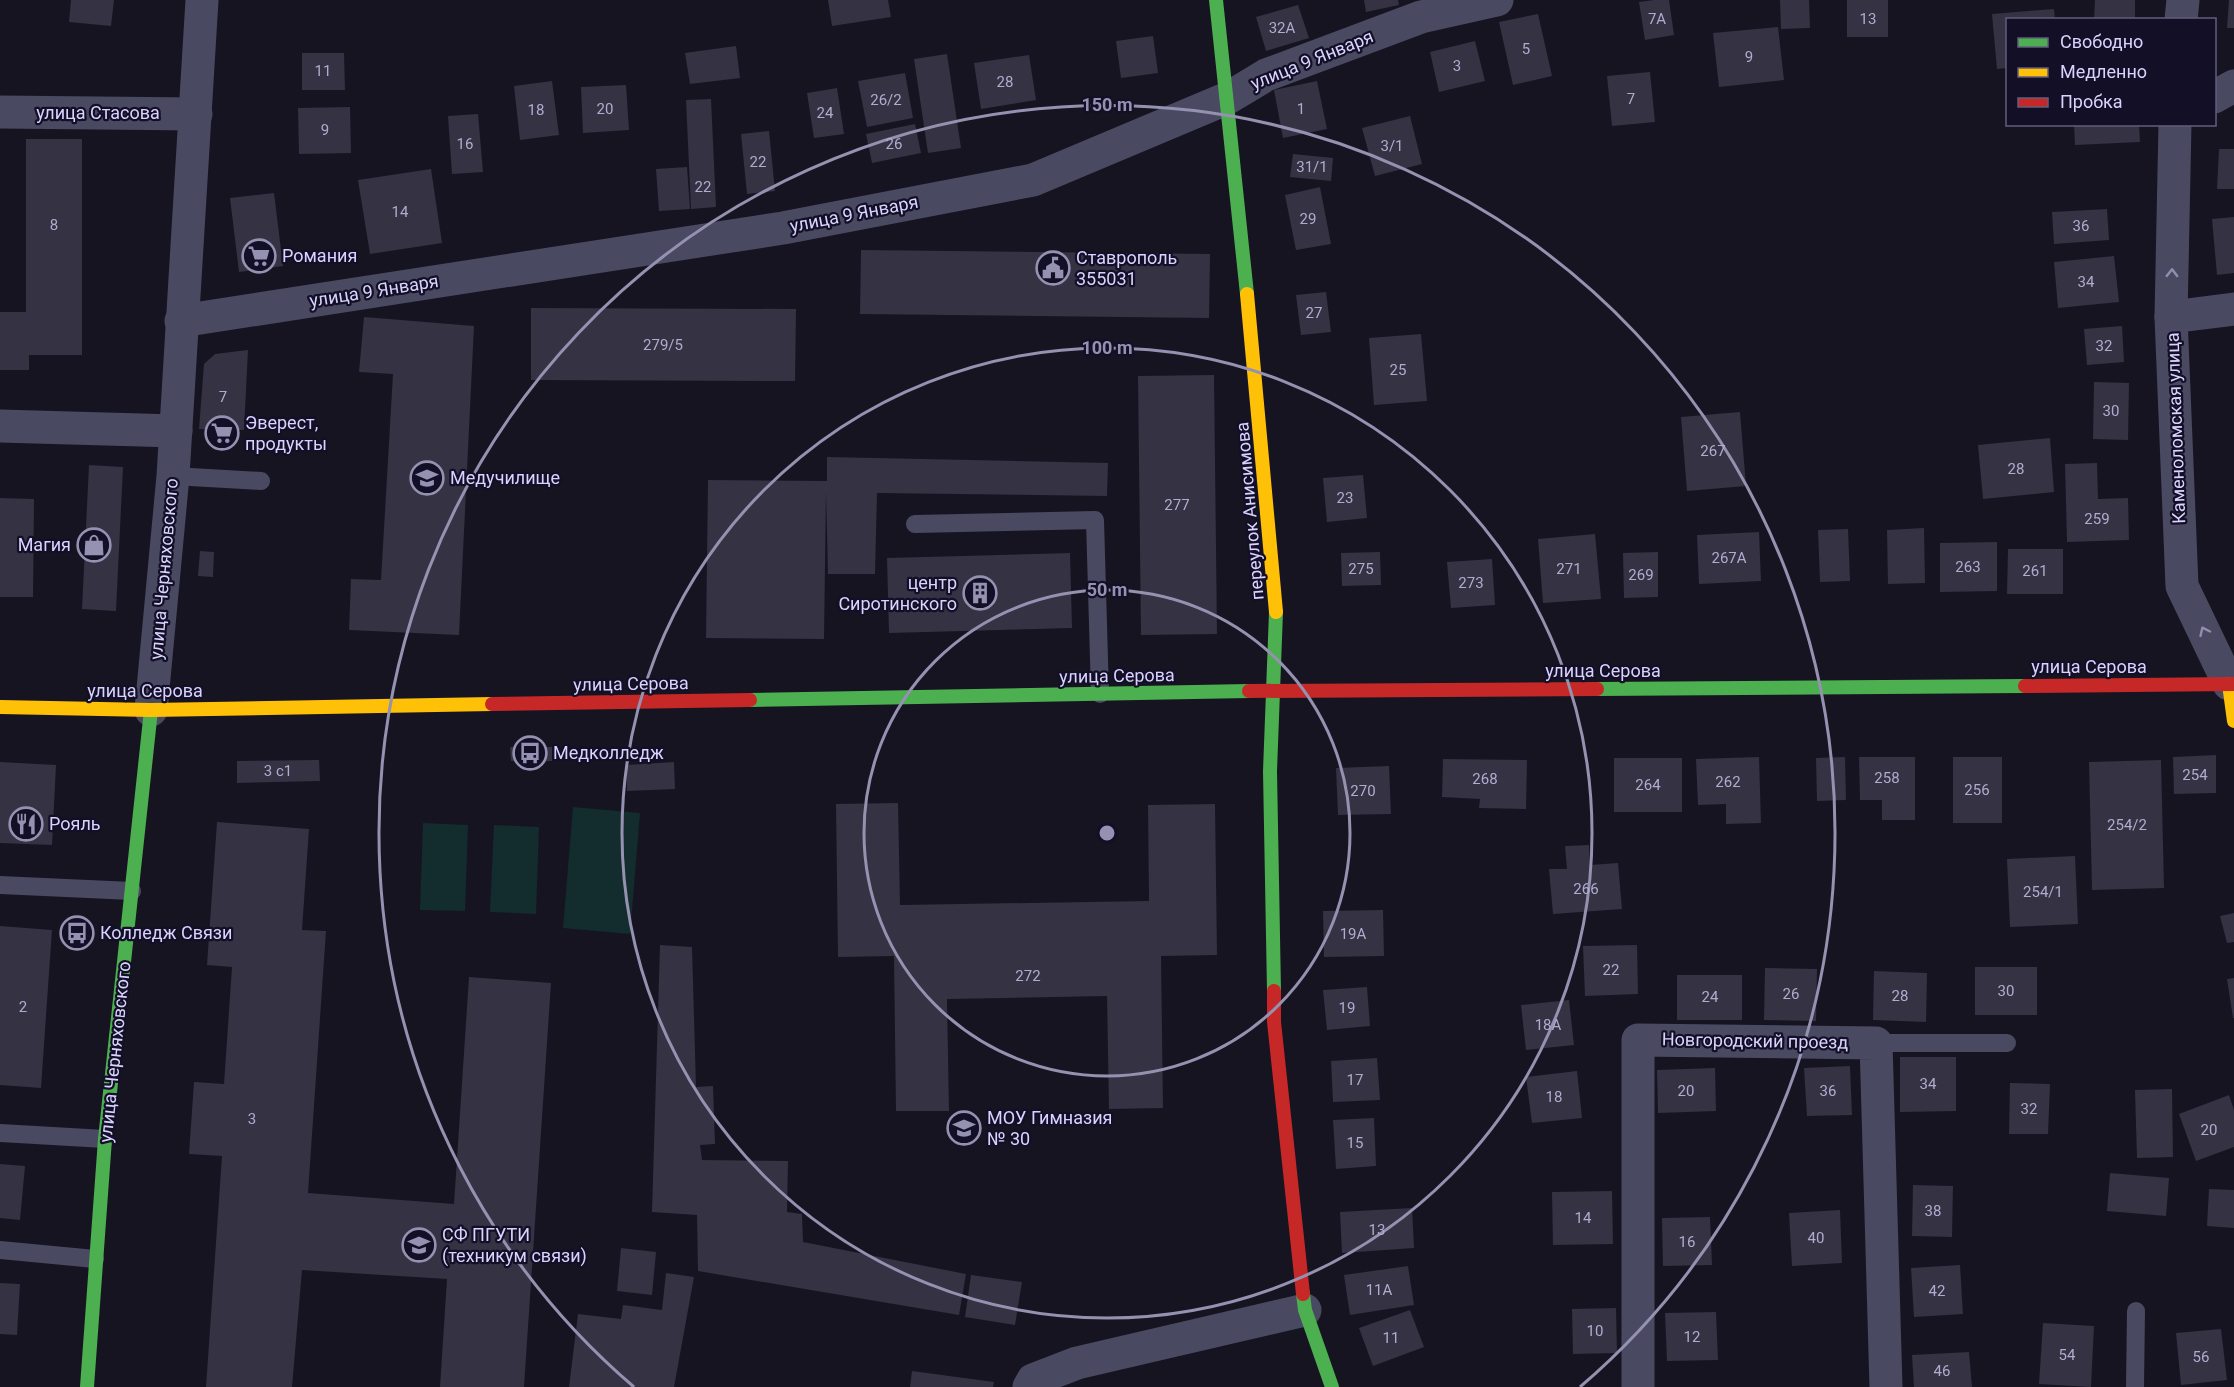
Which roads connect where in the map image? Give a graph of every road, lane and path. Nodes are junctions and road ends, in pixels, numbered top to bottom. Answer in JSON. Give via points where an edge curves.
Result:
{"nodes":[{"id":1,"x":202,"y":0,"type":"edge"},
{"id":2,"x":1216,"y":0,"type":"edge"},
{"id":3,"x":1497,"y":0,"type":"edge"},
{"id":4,"x":2183,"y":0,"type":"edge"},
{"id":5,"x":2181,"y":18,"type":"edge"},
{"id":6,"x":2234,"y":87,"type":"edge"},
{"id":7,"x":2216,"y":96,"type":"edge"},
{"id":8,"x":1228,"y":98,"type":"junction"},
{"id":9,"x":0,"y":112,"type":"edge"},
{"id":10,"x":196,"y":114,"type":"junction"},
{"id":11,"x":2175,"y":126,"type":"edge"},
{"id":12,"x":2234,"y":309,"type":"edge"},
{"id":13,"x":2172,"y":317,"type":"junction"},
{"id":14,"x":181,"y":321,"type":"junction"},
{"id":15,"x":0,"y":426,"type":"edge"},
{"id":16,"x":176,"y":430,"type":"junction"},
{"id":17,"x":173,"y":476,"type":"junction"},
{"id":18,"x":261,"y":481,"type":"dead end"},
{"id":19,"x":915,"y":524,"type":"dead end"},
{"id":20,"x":2231,"y":684,"type":"edge"},
{"id":21,"x":1275,"y":691,"type":"junction"},
{"id":22,"x":1100,"y":694,"type":"junction"},
{"id":23,"x":0,"y":707,"type":"edge"},
{"id":24,"x":151,"y":710,"type":"junction"},
{"id":25,"x":2234,"y":721,"type":"edge"},
{"id":26,"x":0,"y":885,"type":"edge"},
{"id":27,"x":132,"y":891,"type":"junction"},
{"id":28,"x":1876,"y":1043,"type":"junction"},
{"id":29,"x":2007,"y":1043,"type":"dead end"},
{"id":30,"x":0,"y":1133,"type":"edge"},
{"id":31,"x":105,"y":1139,"type":"junction"},
{"id":32,"x":0,"y":1250,"type":"edge"},
{"id":33,"x":95,"y":1259,"type":"junction"},
{"id":34,"x":1305,"y":1310,"type":"junction"},
{"id":35,"x":2136,"y":1311,"type":"dead end"},
{"id":36,"x":87,"y":1387,"type":"edge"},
{"id":37,"x":1029,"y":1387,"type":"edge"},
{"id":38,"x":1332,"y":1387,"type":"edge"},
{"id":39,"x":1638,"y":1387,"type":"edge"},
{"id":40,"x":1886,"y":1387,"type":"edge"},
{"id":41,"x":2135,"y":1387,"type":"edge"}],
"edges":[{"from":1,"to":10,"type":"street","name":"улица Черняховского"},
{"from":2,"to":8,"type":"main road","name":"переулок Анисимова"},
{"from":3,"to":8,"type":"street","name":"улица 9 Января","via":[[1421,17],[1266,75]]},
{"from":4,"to":5,"type":"street"},
{"from":6,"to":7,"type":"street"},
{"from":8,"to":14,"type":"street","name":"улица 9 Января","via":[[1033,180],[783,228]]},
{"from":8,"to":21,"type":"main road","name":"переулок Анисимова","via":[[1277,624]]},
{"from":9,"to":10,"type":"street","name":"улица Стасова"},
{"from":10,"to":14,"type":"street","name":"улица Черняховского"},
{"from":13,"to":11,"type":"street","name":"Каменоломская улица","one_way":true},
{"from":12,"to":13,"type":"street"},
{"from":20,"to":13,"type":"street","name":"Каменоломская улица","one_way":true,"via":[[2182,586]]},
{"from":14,"to":16,"type":"street","name":"улица Черняховского"},
{"from":15,"to":16,"type":"street"},
{"from":16,"to":17,"type":"street","name":"улица Черняховского"},
{"from":17,"to":18,"type":"lane"},
{"from":17,"to":24,"type":"street","name":"улица Черняховского"},
{"from":19,"to":22,"type":"lane","via":[[1095,520]]},
{"from":20,"to":21,"type":"main road","name":"улица Серова"},
{"from":20,"to":25,"type":"main road","name":"Каменоломская улица"},
{"from":21,"to":22,"type":"main road","name":"улица Серова"},
{"from":21,"to":34,"type":"main road","name":"переулок Анисимова","via":[[1270,771],[1274,1022]]},
{"from":22,"to":24,"type":"main road","name":"улица Серова"},
{"from":23,"to":24,"type":"main road","name":"улица Серова"},
{"from":24,"to":27,"type":"main road","name":"улица Черняховского"},
{"from":26,"to":27,"type":"lane"},
{"from":27,"to":31,"type":"main road","name":"улица Черняховского"},
{"from":28,"to":29,"type":"lane"},
{"from":28,"to":39,"type":"street","name":"Новгородский проезд","via":[[1638,1040]]},
{"from":28,"to":40,"type":"street"},
{"from":30,"to":31,"type":"lane"},
{"from":31,"to":33,"type":"main road","name":"улица Черняховского"},
{"from":32,"to":33,"type":"lane"},
{"from":33,"to":36,"type":"main road","name":"улица Черняховского"},
{"from":34,"to":37,"type":"street","via":[[1077,1364],[1033,1380]]},
{"from":34,"to":38,"type":"main road","name":"переулок Анисимова"},
{"from":35,"to":41,"type":"lane"}]}
